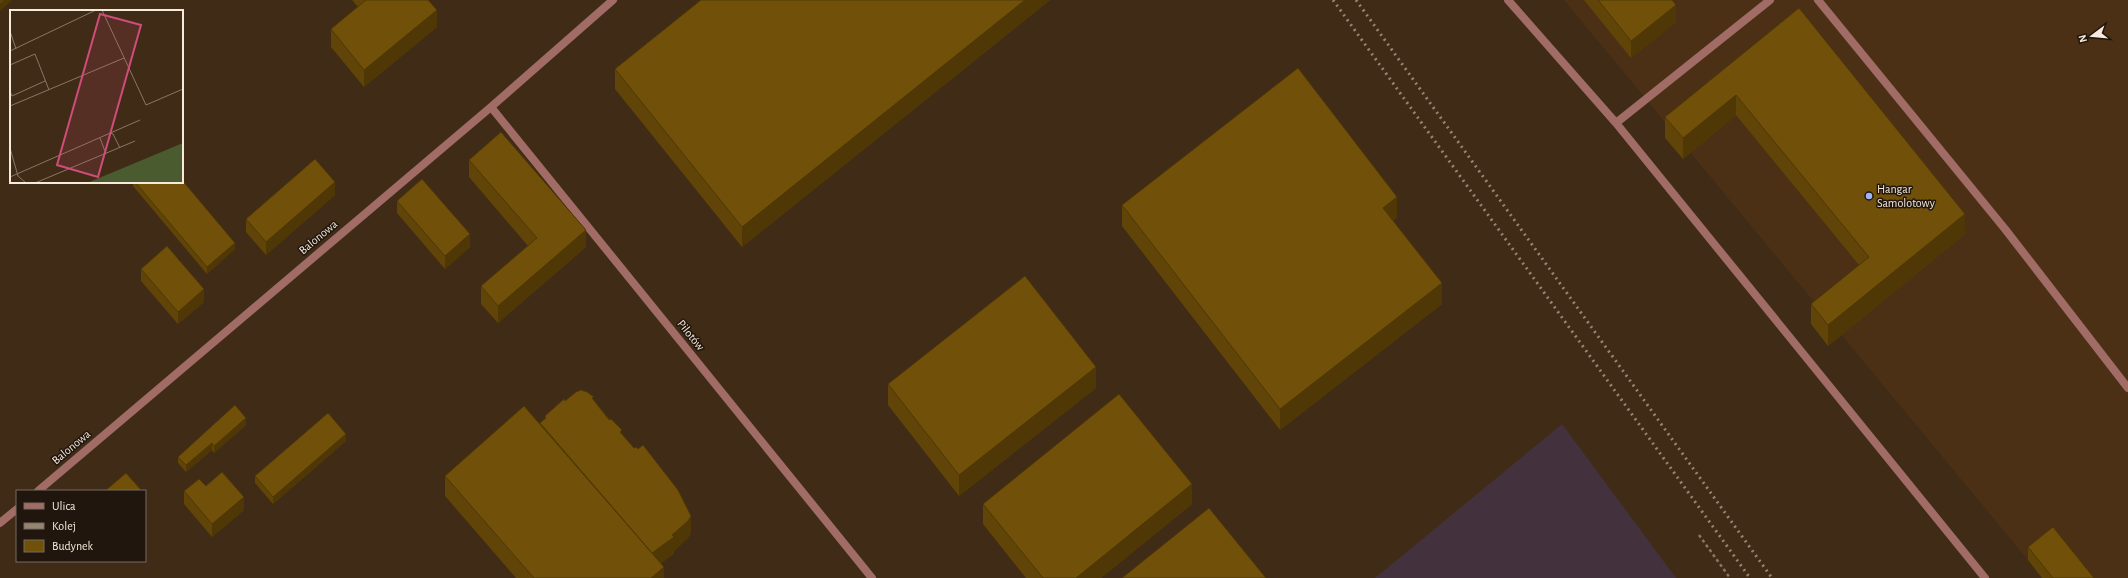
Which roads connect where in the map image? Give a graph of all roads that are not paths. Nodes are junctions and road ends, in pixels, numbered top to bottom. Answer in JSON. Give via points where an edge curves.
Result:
{"nodes":[{"id":1,"x":613,"y":0,"type":"edge"},
{"id":2,"x":1770,"y":0,"type":"edge"},
{"id":3,"x":1818,"y":0,"type":"edge"},
{"id":4,"x":1511,"y":2,"type":"edge"},
{"id":5,"x":491,"y":106,"type":"junction"},
{"id":6,"x":1616,"y":123,"type":"junction"},
{"id":7,"x":2128,"y":388,"type":"edge"},
{"id":8,"x":39,"y":490,"type":"edge"},
{"id":9,"x":16,"y":510,"type":"edge"},
{"id":10,"x":0,"y":523,"type":"edge"},
{"id":11,"x":872,"y":578,"type":"edge"},
{"id":12,"x":1986,"y":578,"type":"edge"}],
"edges":[{"from":1,"to":5,"type":"street","name":"Balonowa"},
{"from":2,"to":6,"type":"street"},
{"from":3,"to":7,"type":"street","via":[[2005,229]]},
{"from":4,"to":6,"type":"street"},
{"from":5,"to":8,"type":"street","name":"Balonowa"},
{"from":5,"to":11,"type":"street","name":"Pilotów"},
{"from":6,"to":12,"type":"street"},
{"from":9,"to":10,"type":"street"}]}
